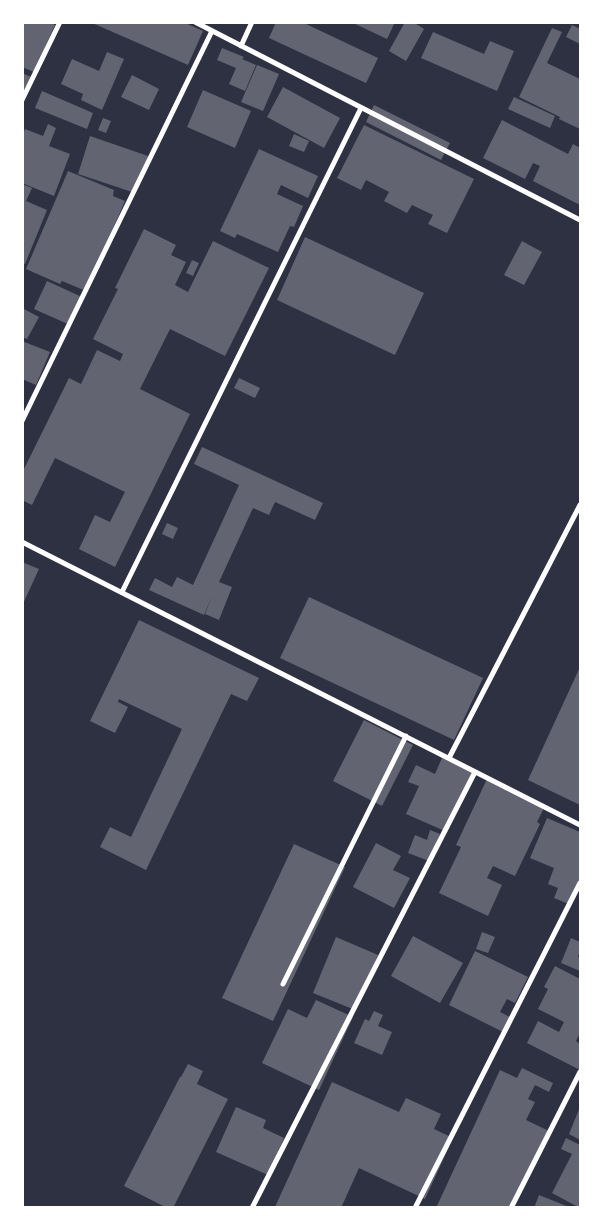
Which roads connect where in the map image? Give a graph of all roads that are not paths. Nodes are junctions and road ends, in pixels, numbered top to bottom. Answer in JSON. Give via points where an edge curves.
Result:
{"nodes":[{"id":1,"x":60,"y":22,"type":"edge"},
{"id":2,"x":195,"y":22,"type":"edge"},
{"id":3,"x":252,"y":22,"type":"edge"},
{"id":4,"x":212,"y":31,"type":"junction"},
{"id":5,"x":241,"y":46,"type":"junction"},
{"id":6,"x":22,"y":100,"type":"edge"},
{"id":7,"x":361,"y":108,"type":"junction"},
{"id":8,"x":580,"y":219,"type":"edge"},
{"id":9,"x":22,"y":421,"type":"edge"},
{"id":10,"x":580,"y":505,"type":"edge"},
{"id":11,"x":22,"y":542,"type":"edge"},
{"id":12,"x":122,"y":592,"type":"junction"},
{"id":13,"x":406,"y":736,"type":"junction"},
{"id":14,"x":449,"y":758,"type":"junction"},
{"id":15,"x":475,"y":772,"type":"junction"},
{"id":16,"x":580,"y":825,"type":"edge"},
{"id":17,"x":580,"y":883,"type":"edge"},
{"id":18,"x":283,"y":984,"type":"dead end"},
{"id":19,"x":580,"y":1072,"type":"edge"},
{"id":20,"x":252,"y":1208,"type":"edge"},
{"id":21,"x":415,"y":1208,"type":"edge"},
{"id":22,"x":511,"y":1208,"type":"edge"}],
"edges":[{"from":1,"to":6,"type":"street"},
{"from":2,"to":4,"type":"street"},
{"from":3,"to":5,"type":"street"},
{"from":4,"to":5,"type":"street"},
{"from":4,"to":9,"type":"street"},
{"from":5,"to":7,"type":"street"},
{"from":7,"to":8,"type":"street"},
{"from":7,"to":12,"type":"street"},
{"from":10,"to":14,"type":"street"},
{"from":11,"to":12,"type":"street"},
{"from":12,"to":13,"type":"street"},
{"from":13,"to":14,"type":"street"},
{"from":13,"to":18,"type":"street"},
{"from":14,"to":15,"type":"street"},
{"from":15,"to":16,"type":"street"},
{"from":15,"to":20,"type":"street"},
{"from":17,"to":21,"type":"street"},
{"from":19,"to":22,"type":"street"}]}
